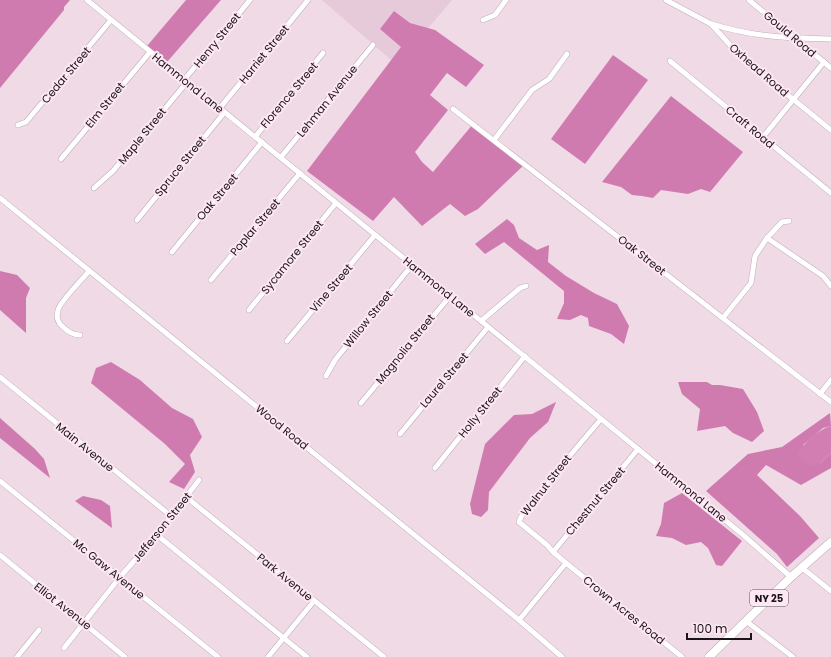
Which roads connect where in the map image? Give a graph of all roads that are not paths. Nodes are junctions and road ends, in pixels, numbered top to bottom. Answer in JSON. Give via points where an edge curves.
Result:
{"nodes":[{"id":1,"x":87,"y":0,"type":"edge"},
{"id":2,"x":250,"y":0,"type":"edge"},
{"id":3,"x":308,"y":0,"type":"edge"},
{"id":4,"x":506,"y":0,"type":"edge"},
{"id":5,"x":666,"y":0,"type":"edge"},
{"id":6,"x":749,"y":0,"type":"edge"},
{"id":7,"x":112,"y":20,"type":"junction"},
{"id":8,"x":483,"y":20,"type":"dead end"},
{"id":9,"x":711,"y":24,"type":"junction"},
{"id":10,"x":794,"y":38,"type":"junction"},
{"id":11,"x":831,"y":39,"type":"edge"},
{"id":12,"x":373,"y":45,"type":"dead end"},
{"id":13,"x":150,"y":52,"type":"junction"},
{"id":14,"x":324,"y":53,"type":"dead end"},
{"id":15,"x":567,"y":54,"type":"dead end"},
{"id":16,"x":670,"y":61,"type":"dead end"},
{"id":17,"x":824,"y":62,"type":"junction"},
{"id":18,"x":831,"y":68,"type":"edge"},
{"id":19,"x":186,"y":81,"type":"junction"},
{"id":20,"x":794,"y":99,"type":"junction"},
{"id":21,"x":219,"y":109,"type":"junction"},
{"id":22,"x":453,"y":109,"type":"dead end"},
{"id":23,"x":224,"y":113,"type":"junction"},
{"id":24,"x":18,"y":125,"type":"dead end"},
{"id":25,"x":831,"y":130,"type":"edge"},
{"id":26,"x":255,"y":137,"type":"junction"},
{"id":27,"x":763,"y":137,"type":"junction"},
{"id":28,"x":494,"y":140,"type":"junction"},
{"id":29,"x":262,"y":142,"type":"junction"},
{"id":30,"x":281,"y":157,"type":"junction"},
{"id":31,"x":61,"y":159,"type":"dead end"},
{"id":32,"x":300,"y":173,"type":"junction"},
{"id":33,"x":94,"y":188,"type":"dead end"},
{"id":34,"x":831,"y":193,"type":"edge"},
{"id":35,"x":0,"y":198,"type":"edge"},
{"id":36,"x":336,"y":203,"type":"junction"},
{"id":37,"x":137,"y":220,"type":"dead end"},
{"id":38,"x":789,"y":221,"type":"dead end"},
{"id":39,"x":375,"y":235,"type":"junction"},
{"id":40,"x":766,"y":238,"type":"junction"},
{"id":41,"x":172,"y":252,"type":"dead end"},
{"id":42,"x":412,"y":265,"type":"junction"},
{"id":43,"x":89,"y":271,"type":"junction"},
{"id":44,"x":211,"y":280,"type":"dead end"},
{"id":45,"x":526,"y":286,"type":"dead end"},
{"id":46,"x":831,"y":286,"type":"edge"},
{"id":47,"x":450,"y":296,"type":"junction"},
{"id":48,"x":248,"y":310,"type":"dead end"},
{"id":49,"x":723,"y":318,"type":"junction"},
{"id":50,"x":481,"y":321,"type":"junction"},
{"id":51,"x":488,"y":327,"type":"junction"},
{"id":52,"x":80,"y":335,"type":"dead end"},
{"id":53,"x":287,"y":341,"type":"dead end"},
{"id":54,"x":525,"y":356,"type":"junction"},
{"id":55,"x":326,"y":376,"type":"dead end"},
{"id":56,"x":0,"y":377,"type":"edge"},
{"id":57,"x":831,"y":380,"type":"edge"},
{"id":58,"x":820,"y":394,"type":"junction"},
{"id":59,"x":831,"y":402,"type":"edge"},
{"id":60,"x":361,"y":403,"type":"dead end"},
{"id":61,"x":601,"y":419,"type":"junction"},
{"id":62,"x":400,"y":434,"type":"dead end"},
{"id":63,"x":638,"y":449,"type":"junction"},
{"id":64,"x":435,"y":468,"type":"dead end"},
{"id":65,"x":199,"y":480,"type":"dead end"},
{"id":66,"x":0,"y":481,"type":"edge"},
{"id":67,"x":186,"y":497,"type":"junction"},
{"id":68,"x":171,"y":516,"type":"junction"},
{"id":69,"x":156,"y":535,"type":"junction"},
{"id":70,"x":831,"y":542,"type":"edge"},
{"id":71,"x":553,"y":552,"type":"junction"},
{"id":72,"x":0,"y":555,"type":"edge"},
{"id":73,"x":566,"y":563,"type":"junction"},
{"id":74,"x":801,"y":567,"type":"junction"},
{"id":75,"x":120,"y":577,"type":"junction"},
{"id":76,"x":791,"y":577,"type":"junction"},
{"id":77,"x":831,"y":591,"type":"edge"},
{"id":78,"x":314,"y":601,"type":"junction"},
{"id":79,"x":518,"y":620,"type":"junction"},
{"id":80,"x":746,"y":621,"type":"junction"},
{"id":81,"x":84,"y":623,"type":"junction"},
{"id":82,"x":39,"y":630,"type":"dead end"},
{"id":83,"x":284,"y":638,"type":"junction"},
{"id":84,"x":64,"y":648,"type":"dead end"},
{"id":85,"x":17,"y":657,"type":"edge"},
{"id":86,"x":126,"y":657,"type":"edge"},
{"id":87,"x":218,"y":657,"type":"edge"},
{"id":88,"x":268,"y":657,"type":"edge"},
{"id":89,"x":307,"y":657,"type":"edge"},
{"id":90,"x":384,"y":657,"type":"edge"},
{"id":91,"x":562,"y":657,"type":"edge"},
{"id":92,"x":682,"y":657,"type":"edge"},
{"id":93,"x":709,"y":657,"type":"edge"},
{"id":94,"x":793,"y":657,"type":"edge"}],
"edges":[{"from":1,"to":7,"type":"street","name":"Hammond Lane"},
{"from":2,"to":19,"type":"street","name":"Henry Street"},
{"from":3,"to":21,"type":"street","name":"Harriet Street"},
{"from":4,"to":8,"type":"street","via":[[494,15]]},
{"from":5,"to":9,"type":"street","name":"Oxhead Road"},
{"from":6,"to":10,"type":"street","name":"Gould Road"},
{"from":7,"to":13,"type":"street","name":"Hammond Lane"},
{"from":7,"to":24,"type":"street","name":"Cedar Street","via":[[26,122]]},
{"from":9,"to":10,"type":"street","via":[[762,36]]},
{"from":9,"to":20,"type":"street","name":"Oxhead Road","via":[[741,57]]},
{"from":10,"to":11,"type":"street"},
{"from":10,"to":17,"type":"street","name":"Gould Road"},
{"from":12,"to":30,"type":"street","name":"Lehman Avenue"},
{"from":13,"to":19,"type":"street","name":"Hammond Lane"},
{"from":13,"to":31,"type":"street","name":"Elm Street"},
{"from":14,"to":26,"type":"street","name":"Florence Street"},
{"from":15,"to":28,"type":"street","via":[[549,79],[532,90]]},
{"from":16,"to":27,"type":"street","name":"Craft Road"},
{"from":17,"to":18,"type":"street","name":"Gould Road"},
{"from":17,"to":20,"type":"street"},
{"from":19,"to":21,"type":"street","name":"Hammond Lane"},
{"from":19,"to":33,"type":"street","name":"Maple Street","via":[[113,171]]},
{"from":20,"to":25,"type":"street","name":"Oxhead Road"},
{"from":20,"to":27,"type":"street"},
{"from":21,"to":23,"type":"street","name":"Hammond Lane"},
{"from":22,"to":28,"type":"street","name":"Oak Street"},
{"from":23,"to":26,"type":"street","name":"Hammond Lane"},
{"from":23,"to":37,"type":"street","name":"Spruce Street"},
{"from":26,"to":29,"type":"street","name":"Hammond Lane"},
{"from":27,"to":34,"type":"street","name":"Craft Road"},
{"from":28,"to":49,"type":"street","name":"Oak Street"},
{"from":29,"to":30,"type":"street","name":"Hammond Lane"},
{"from":29,"to":41,"type":"street","name":"Oak Street"},
{"from":30,"to":32,"type":"street","name":"Hammond Lane"},
{"from":32,"to":36,"type":"street","name":"Hammond Lane"},
{"from":32,"to":44,"type":"street","name":"Poplar Street"},
{"from":35,"to":43,"type":"street","name":"Wood Road"},
{"from":36,"to":39,"type":"street","name":"Hammond Lane"},
{"from":36,"to":48,"type":"street","name":"Sycamore Street"},
{"from":38,"to":40,"type":"street","via":[[782,222]]},
{"from":39,"to":42,"type":"street","name":"Hammond Lane"},
{"from":39,"to":53,"type":"street","name":"Vine Street"},
{"from":40,"to":46,"type":"street","via":[[823,276]]},
{"from":40,"to":49,"type":"street","via":[[755,256],[751,283]]},
{"from":42,"to":47,"type":"street","name":"Hammond Lane"},
{"from":42,"to":55,"type":"street","name":"Willow Street","via":[[334,360]]},
{"from":43,"to":52,"type":"street","via":[[60,306],[57,316],[63,327],[73,335]]},
{"from":43,"to":79,"type":"street","name":"Wood Road"},
{"from":45,"to":50,"type":"street","via":[[520,288]]},
{"from":47,"to":50,"type":"street","name":"Hammond Lane"},
{"from":47,"to":60,"type":"street","name":"Magnolia Street"},
{"from":49,"to":58,"type":"street","name":"Oak Street"},
{"from":50,"to":51,"type":"street","name":"Hammond Lane"},
{"from":51,"to":54,"type":"street","name":"Hammond Lane"},
{"from":51,"to":62,"type":"street","name":"Laurel Street"},
{"from":54,"to":61,"type":"street","name":"Hammond Lane"},
{"from":54,"to":64,"type":"street","name":"Holly Street"},
{"from":56,"to":68,"type":"street","name":"Main Avenue"},
{"from":57,"to":58,"type":"street"},
{"from":58,"to":59,"type":"street","name":"Oak Street"},
{"from":61,"to":63,"type":"street","name":"Hammond Lane"},
{"from":61,"to":71,"type":"street","name":"Walnut Street","via":[[518,521]]},
{"from":63,"to":71,"type":"street","name":"Chestnut Street"},
{"from":63,"to":76,"type":"street","name":"Hammond Lane"},
{"from":65,"to":67,"type":"street","name":"Jefferson Street"},
{"from":66,"to":75,"type":"street","name":"Mc Gaw Avenue"},
{"from":67,"to":68,"type":"street","name":"Jefferson Street"},
{"from":67,"to":78,"type":"street","name":"Park Avenue"},
{"from":68,"to":69,"type":"street","name":"Jefferson Street"},
{"from":69,"to":75,"type":"street","name":"Jefferson Street"},
{"from":69,"to":83,"type":"street"},
{"from":70,"to":74,"type":"main road","number":"NY 25"},
{"from":71,"to":73,"type":"street","name":"Walnut Street"},
{"from":72,"to":81,"type":"street","name":"Elliot Avenue"},
{"from":73,"to":79,"type":"street"},
{"from":73,"to":92,"type":"street","name":"Crown Acres Road"},
{"from":74,"to":76,"type":"main road","number":"NY 25"},
{"from":74,"to":77,"type":"street"},
{"from":75,"to":81,"type":"street","name":"Jefferson Street"},
{"from":75,"to":87,"type":"street","name":"Mc Gaw Avenue"},
{"from":76,"to":80,"type":"main road","number":"NY 25"},
{"from":78,"to":83,"type":"street"},
{"from":78,"to":90,"type":"street","name":"Park Avenue"},
{"from":79,"to":91,"type":"street","name":"Wood Road"},
{"from":80,"to":93,"type":"main road","number":"NY 25"},
{"from":80,"to":94,"type":"street"},
{"from":81,"to":84,"type":"street","name":"Jefferson Street"},
{"from":81,"to":86,"type":"street","name":"Elliot Avenue"},
{"from":82,"to":85,"type":"street"},
{"from":83,"to":88,"type":"street"},
{"from":83,"to":89,"type":"street"}]}
